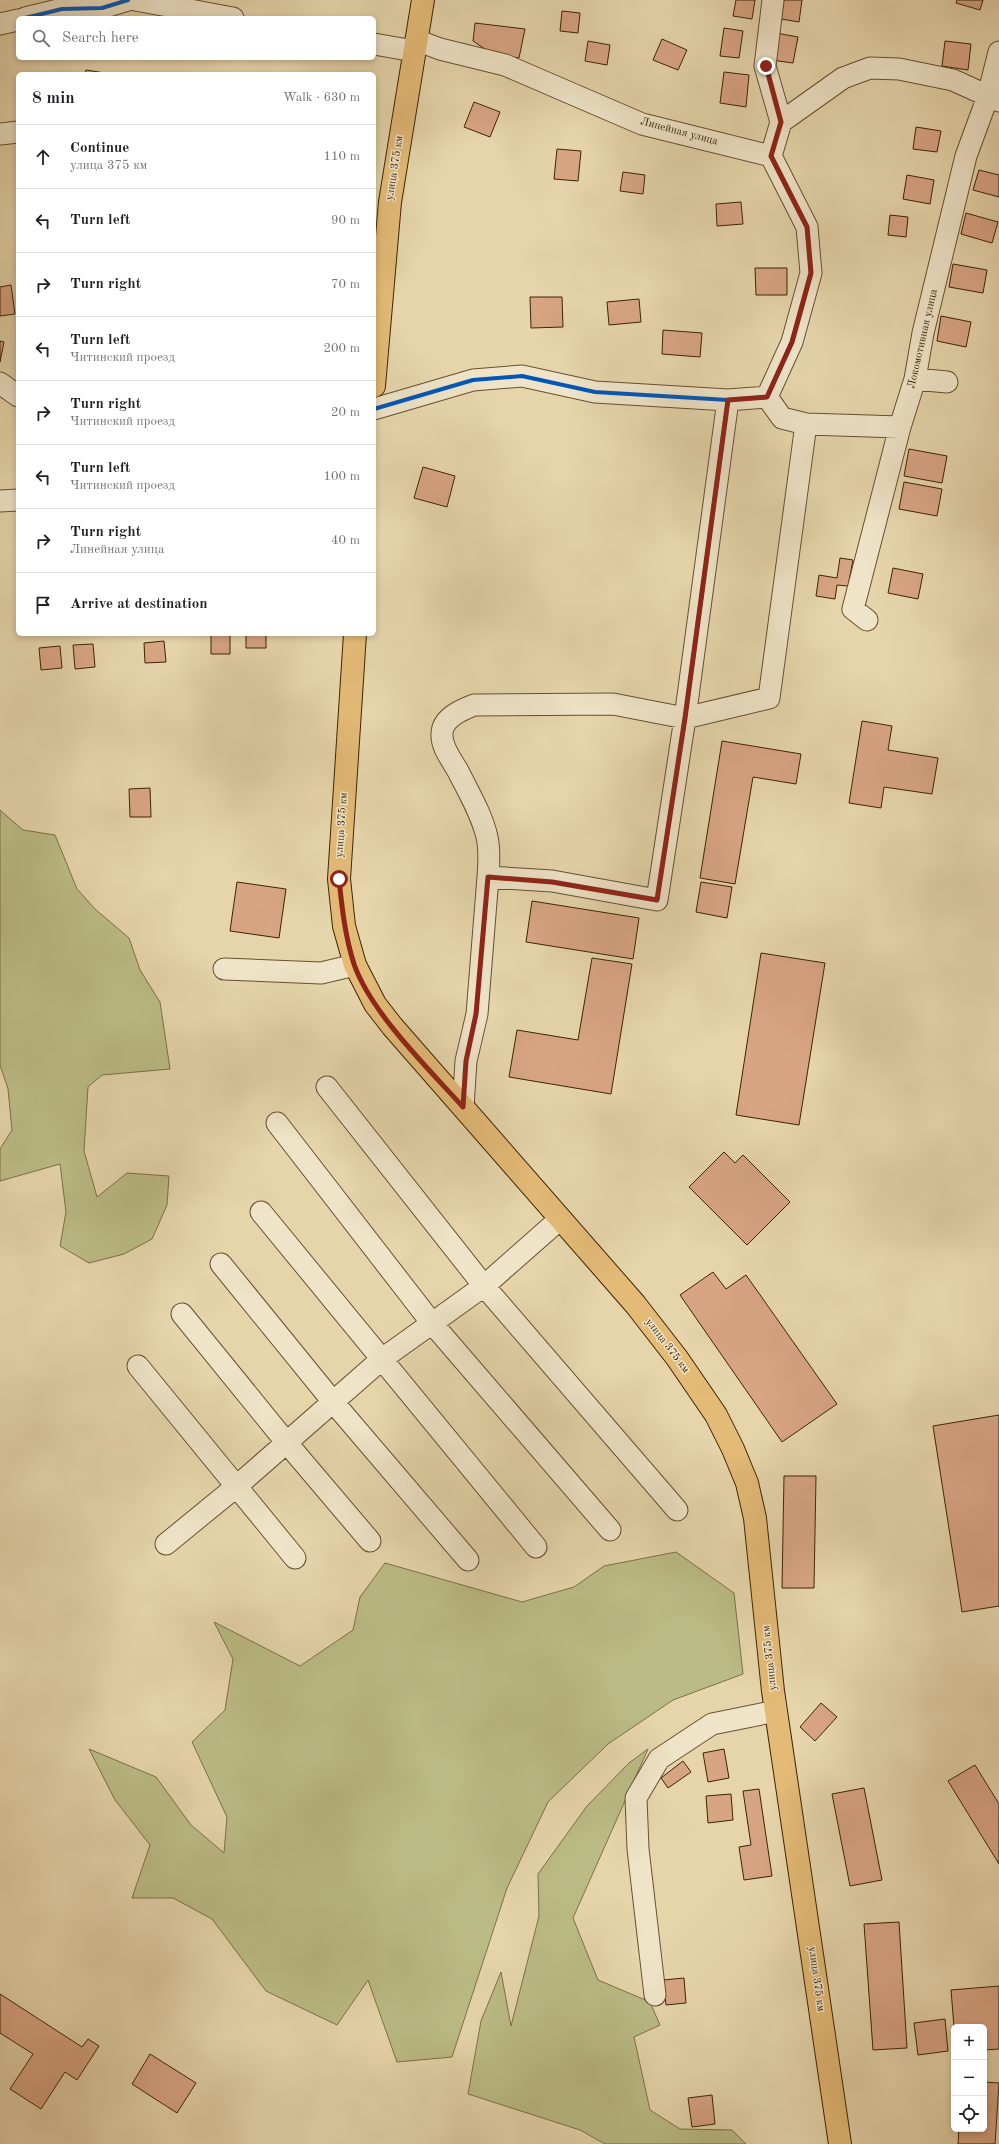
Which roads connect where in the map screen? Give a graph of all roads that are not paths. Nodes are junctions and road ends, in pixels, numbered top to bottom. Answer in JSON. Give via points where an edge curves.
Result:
{"nodes":[{"id":1,"x":128,"y":0,"type":"edge"},
{"id":2,"x":135,"y":0,"type":"edge"},
{"id":3,"x":423,"y":0,"type":"edge"},
{"id":4,"x":774,"y":0,"type":"edge"},
{"id":5,"x":33,"y":16,"type":"edge"},
{"id":6,"x":222,"y":16,"type":"edge"},
{"id":7,"x":16,"y":20,"type":"edge"},
{"id":8,"x":0,"y":24,"type":"edge"},
{"id":9,"x":376,"y":44,"type":"edge"},
{"id":10,"x":415,"y":46,"type":"junction"},
{"id":11,"x":999,"y":52,"type":"edge"},
{"id":12,"x":994,"y":99,"type":"edge"},
{"id":13,"x":781,"y":122,"type":"junction"},
{"id":14,"x":16,"y":132,"type":"edge"},
{"id":15,"x":0,"y":134,"type":"edge"},
{"id":16,"x":771,"y":156,"type":"junction"},
{"id":17,"x":376,"y":363,"type":"edge"},
{"id":18,"x":915,"y":380,"type":"junction"},
{"id":19,"x":947,"y":382,"type":"dead end"},
{"id":20,"x":0,"y":383,"type":"edge"},
{"id":21,"x":16,"y":395,"type":"edge"},
{"id":22,"x":767,"y":397,"type":"junction"},
{"id":23,"x":728,"y":400,"type":"junction"},
{"id":24,"x":376,"y":408,"type":"edge"},
{"id":25,"x":806,"y":424,"type":"junction"},
{"id":26,"x":900,"y":427,"type":"junction"},
{"id":27,"x":16,"y":500,"type":"edge"},
{"id":28,"x":0,"y":501,"type":"edge"},
{"id":29,"x":867,"y":620,"type":"dead end"},
{"id":30,"x":355,"y":636,"type":"edge"},
{"id":31,"x":685,"y":718,"type":"junction"},
{"id":32,"x":488,"y":877,"type":"junction"},
{"id":33,"x":355,"y":965,"type":"junction"},
{"id":34,"x":224,"y":969,"type":"dead end"},
{"id":35,"x":327,"y":1087,"type":"dead end"},
{"id":36,"x":463,"y":1107,"type":"junction"},
{"id":37,"x":277,"y":1123,"type":"dead end"},
{"id":38,"x":261,"y":1212,"type":"dead end"},
{"id":39,"x":560,"y":1219,"type":"junction"},
{"id":40,"x":221,"y":1264,"type":"dead end"},
{"id":41,"x":484,"y":1286,"type":"junction"},
{"id":42,"x":182,"y":1314,"type":"dead end"},
{"id":43,"x":432,"y":1322,"type":"junction"},
{"id":44,"x":382,"y":1359,"type":"junction"},
{"id":45,"x":138,"y":1366,"type":"dead end"},
{"id":46,"x":334,"y":1403,"type":"junction"},
{"id":47,"x":286,"y":1442,"type":"junction"},
{"id":48,"x":238,"y":1486,"type":"junction"},
{"id":49,"x":677,"y":1510,"type":"dead end"},
{"id":50,"x":610,"y":1530,"type":"dead end"},
{"id":51,"x":370,"y":1541,"type":"dead end"},
{"id":52,"x":166,"y":1544,"type":"dead end"},
{"id":53,"x":536,"y":1547,"type":"dead end"},
{"id":54,"x":295,"y":1558,"type":"dead end"},
{"id":55,"x":468,"y":1560,"type":"dead end"},
{"id":56,"x":776,"y":1711,"type":"junction"},
{"id":57,"x":655,"y":1995,"type":"dead end"},
{"id":58,"x":840,"y":2144,"type":"edge"}],
"edges":[{"from":1,"to":5,"type":"street","via":[[102,8],[62,9]]},
{"from":2,"to":6,"type":"street"},
{"from":3,"to":10,"type":"main road","name":"улица 375 км"},
{"from":4,"to":13,"type":"street","via":[[766,66]]},
{"from":7,"to":8,"type":"street"},
{"from":9,"to":10,"type":"street","name":"Линейная улица"},
{"from":10,"to":16,"type":"street","name":"Линейная улица","via":[[440,49],[505,65],[642,124]]},
{"from":10,"to":17,"type":"main road","name":"улица 375 км","via":[[390,202]]},
{"from":11,"to":12,"type":"street","name":"Локомотивная улица"},
{"from":12,"to":13,"type":"street","via":[[953,80],[899,69],[870,68],[842,78]]},
{"from":12,"to":18,"type":"street","name":"Локомотивная улица","via":[[966,156],[923,333]]},
{"from":13,"to":16,"type":"street"},
{"from":14,"to":15,"type":"street"},
{"from":16,"to":22,"type":"street","via":[[807,227],[811,273],[792,342]]},
{"from":18,"to":19,"type":"street"},
{"from":18,"to":26,"type":"street","name":"Локомотивная улица"},
{"from":20,"to":21,"type":"street"},
{"from":22,"to":23,"type":"street"},
{"from":22,"to":25,"type":"street","via":[[782,418]]},
{"from":23,"to":24,"type":"street","via":[[595,392],[522,376],[473,380]]},
{"from":23,"to":31,"type":"street"},
{"from":25,"to":26,"type":"street"},
{"from":25,"to":31,"type":"street","via":[[769,698]]},
{"from":26,"to":29,"type":"street","name":"Локомотивная улица","via":[[852,609]]},
{"from":27,"to":28,"type":"street"},
{"from":30,"to":33,"type":"main road","name":"улица 375 км","via":[[339,879],[344,926]]},
{"from":31,"to":32,"type":"street","via":[[657,900],[552,882]]},
{"from":31,"to":32,"type":"street","via":[[613,704],[474,705],[457,712],[447,722],[442,733],[444,746],[475,806],[487,837]]},
{"from":32,"to":36,"type":"street","via":[[476,1014],[466,1061]]},
{"from":33,"to":34,"type":"street","via":[[321,973]]},
{"from":33,"to":36,"type":"main road","name":"улица 375 км","via":[[375,1004]]},
{"from":35,"to":41,"type":"street"},
{"from":36,"to":39,"type":"main road","name":"улица 375 км"},
{"from":37,"to":43,"type":"street"},
{"from":38,"to":44,"type":"street"},
{"from":39,"to":41,"type":"street"},
{"from":39,"to":56,"type":"main road","name":"улица 375 км","via":[[635,1304],[677,1358],[716,1415],[733,1449],[747,1483],[755,1518]]},
{"from":40,"to":46,"type":"street"},
{"from":41,"to":43,"type":"street"},
{"from":41,"to":49,"type":"street"},
{"from":42,"to":47,"type":"street"},
{"from":43,"to":44,"type":"street"},
{"from":43,"to":50,"type":"street"},
{"from":44,"to":46,"type":"street"},
{"from":44,"to":53,"type":"street"},
{"from":45,"to":48,"type":"street"},
{"from":46,"to":47,"type":"street"},
{"from":46,"to":55,"type":"street"},
{"from":47,"to":48,"type":"street"},
{"from":47,"to":51,"type":"street"},
{"from":48,"to":52,"type":"street"},
{"from":48,"to":54,"type":"street"},
{"from":56,"to":57,"type":"street","via":[[712,1724],[659,1759],[636,1798],[638,1849]]},
{"from":56,"to":58,"type":"main road","name":"улица 375 км"}]}
